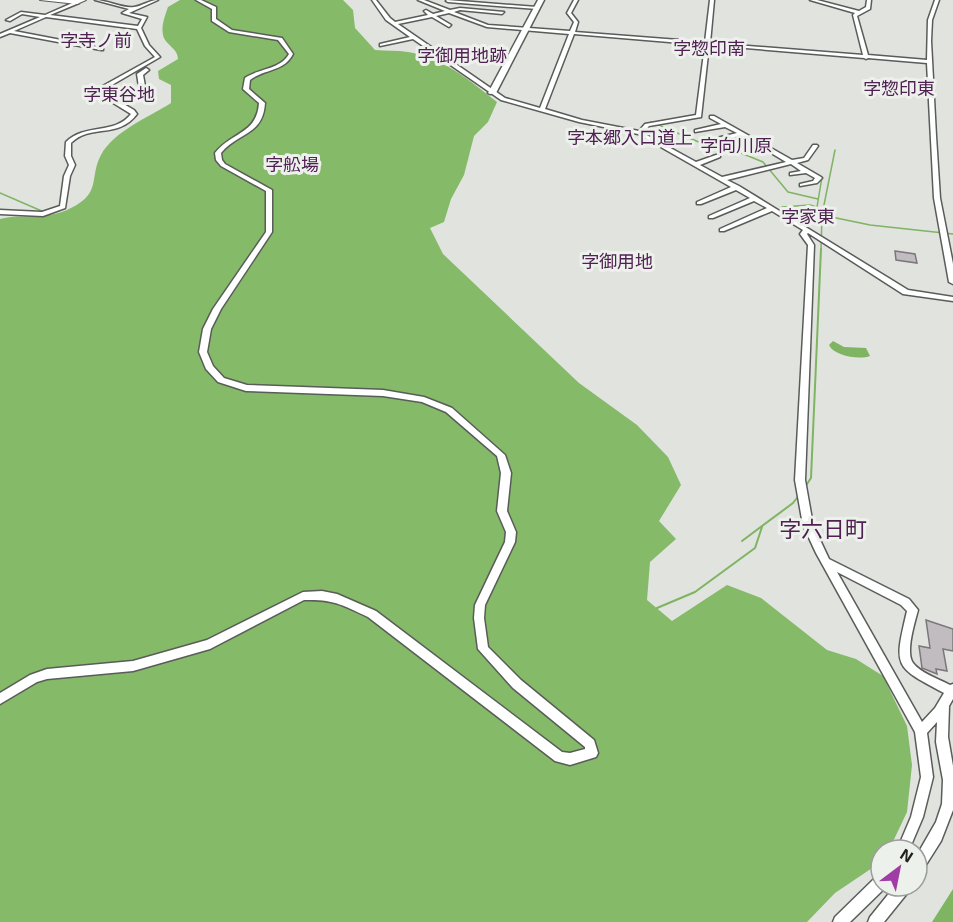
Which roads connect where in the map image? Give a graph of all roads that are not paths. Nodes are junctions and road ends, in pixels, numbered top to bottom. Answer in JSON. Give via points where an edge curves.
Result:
{"nodes":[{"id":1,"x":43,"y":0,"type":"edge"},
{"id":2,"x":97,"y":0,"type":"edge"},
{"id":3,"x":156,"y":0,"type":"edge"},
{"id":4,"x":198,"y":0,"type":"edge"},
{"id":5,"x":374,"y":0,"type":"edge"},
{"id":6,"x":420,"y":0,"type":"edge"},
{"id":7,"x":448,"y":0,"type":"edge"},
{"id":8,"x":541,"y":0,"type":"edge"},
{"id":9,"x":576,"y":0,"type":"edge"},
{"id":10,"x":712,"y":0,"type":"edge"},
{"id":11,"x":812,"y":0,"type":"edge"},
{"id":12,"x":869,"y":0,"type":"edge"},
{"id":13,"x":938,"y":0,"type":"edge"},
{"id":14,"x":80,"y":1,"type":"edge"},
{"id":15,"x":487,"y":2,"type":"edge"},
{"id":16,"x":508,"y":3,"type":"edge"},
{"id":17,"x":537,"y":8,"type":"junction"},
{"id":18,"x":132,"y":9,"type":"junction"},
{"id":19,"x":442,"y":9,"type":"junction"},
{"id":20,"x":426,"y":10,"type":"dead end"},
{"id":21,"x":450,"y":12,"type":"junction"},
{"id":22,"x":857,"y":12,"type":"junction"},
{"id":23,"x":502,"y":13,"type":"junction"},
{"id":24,"x":44,"y":15,"type":"junction"},
{"id":25,"x":433,"y":16,"type":"junction"},
{"id":26,"x":0,"y":18,"type":"edge"},
{"id":27,"x":8,"y":20,"type":"junction"},
{"id":28,"x":28,"y":23,"type":"junction"},
{"id":29,"x":396,"y":23,"type":"junction"},
{"id":30,"x":449,"y":26,"type":"dead end"},
{"id":31,"x":494,"y":27,"type":"junction"},
{"id":32,"x":139,"y":28,"type":"junction"},
{"id":33,"x":527,"y":30,"type":"junction"},
{"id":34,"x":10,"y":32,"type":"junction"},
{"id":35,"x":573,"y":33,"type":"junction"},
{"id":36,"x":0,"y":36,"type":"edge"},
{"id":37,"x":415,"y":37,"type":"junction"},
{"id":38,"x":707,"y":44,"type":"junction"},
{"id":39,"x":382,"y":45,"type":"dead end"},
{"id":40,"x":101,"y":49,"type":"dead end"},
{"id":41,"x":866,"y":57,"type":"junction"},
{"id":42,"x":156,"y":59,"type":"junction"},
{"id":43,"x":930,"y":62,"type":"junction"},
{"id":44,"x":492,"y":93,"type":"junction"},
{"id":45,"x":151,"y":95,"type":"dead end"},
{"id":46,"x":542,"y":111,"type":"junction"},
{"id":47,"x":699,"y":116,"type":"junction"},
{"id":48,"x":725,"y":125,"type":"junction"},
{"id":49,"x":697,"y":131,"type":"dead end"},
{"id":50,"x":640,"y":133,"type":"junction"},
{"id":51,"x":741,"y":134,"type":"junction"},
{"id":52,"x":719,"y":140,"type":"dead end"},
{"id":53,"x":759,"y":143,"type":"junction"},
{"id":54,"x":815,"y":146,"type":"dead end"},
{"id":55,"x":742,"y":149,"type":"dead end"},
{"id":56,"x":775,"y":152,"type":"junction"},
{"id":57,"x":767,"y":155,"type":"dead end"},
{"id":58,"x":718,"y":156,"type":"dead end"},
{"id":59,"x":794,"y":162,"type":"junction"},
{"id":60,"x":696,"y":164,"type":"junction"},
{"id":61,"x":809,"y":171,"type":"junction"},
{"id":62,"x":792,"y":174,"type":"dead end"},
{"id":63,"x":722,"y":178,"type":"junction"},
{"id":64,"x":801,"y":185,"type":"dead end"},
{"id":65,"x":737,"y":187,"type":"junction"},
{"id":66,"x":755,"y":198,"type":"junction"},
{"id":67,"x":699,"y":203,"type":"dead end"},
{"id":68,"x":772,"y":208,"type":"junction"},
{"id":69,"x":0,"y":212,"type":"edge"},
{"id":70,"x":711,"y":217,"type":"dead end"},
{"id":71,"x":722,"y":230,"type":"dead end"},
{"id":72,"x":810,"y":232,"type":"junction"},
{"id":73,"x":953,"y":282,"type":"edge"},
{"id":74,"x":953,"y":299,"type":"edge"},
{"id":75,"x":825,"y":561,"type":"junction"},
{"id":76,"x":952,"y":690,"type":"edge"},
{"id":77,"x":0,"y":699,"type":"edge"},
{"id":78,"x":943,"y":705,"type":"junction"},
{"id":79,"x":921,"y":731,"type":"junction"},
{"id":80,"x":908,"y":838,"type":"edge"},
{"id":81,"x":929,"y":849,"type":"edge"},
{"id":82,"x":869,"y":894,"type":"edge"},
{"id":83,"x":895,"y":898,"type":"edge"},
{"id":84,"x":840,"y":922,"type":"edge"},
{"id":85,"x":876,"y":922,"type":"edge"}],
"edges":[{"from":1,"to":14,"type":"main road"},
{"from":2,"to":18,"type":"street"},
{"from":3,"to":18,"type":"street"},
{"from":4,"to":77,"type":"street","via":[[214,8],[214,20],[223,28],[280,39],[291,54],[283,65],[247,79],[246,88],[263,109],[250,130],[218,153],[223,165],[269,190],[269,232],[212,318],[204,341],[206,360],[221,380],[240,387],[383,393],[424,400],[449,410],[499,453],[506,473],[502,511],[511,532],[480,605],[483,649],[517,684],[590,744],[592,753],[570,759],[559,757],[372,614],[322,595],[294,600],[210,644],[133,666],[47,674]]},
{"from":5,"to":29,"type":"street","via":[[382,14]]},
{"from":6,"to":19,"type":"street"},
{"from":7,"to":15,"type":"street"},
{"from":7,"to":19,"type":"street"},
{"from":8,"to":17,"type":"street"},
{"from":9,"to":35,"type":"street","via":[[569,13],[576,22]]},
{"from":10,"to":38,"type":"street"},
{"from":11,"to":22,"type":"street"},
{"from":12,"to":22,"type":"street","via":[[868,8]]},
{"from":13,"to":43,"type":"street","via":[[930,20]]},
{"from":14,"to":24,"type":"street"},
{"from":15,"to":16,"type":"street"},
{"from":16,"to":17,"type":"street"},
{"from":16,"to":23,"type":"street"},
{"from":17,"to":33,"type":"street"},
{"from":18,"to":32,"type":"street","via":[[124,14],[145,18]]},
{"from":19,"to":21,"type":"street"},
{"from":20,"to":25,"type":"street"},
{"from":21,"to":23,"type":"street","via":[[460,9]]},
{"from":21,"to":25,"type":"street"},
{"from":21,"to":31,"type":"street"},
{"from":22,"to":41,"type":"street"},
{"from":23,"to":31,"type":"street"},
{"from":24,"to":27,"type":"street","via":[[21,13]]},
{"from":24,"to":28,"type":"street"},
{"from":24,"to":32,"type":"street"},
{"from":25,"to":29,"type":"street"},
{"from":25,"to":30,"type":"street"},
{"from":26,"to":27,"type":"street"},
{"from":27,"to":28,"type":"street"},
{"from":28,"to":34,"type":"street"},
{"from":29,"to":37,"type":"street"},
{"from":31,"to":33,"type":"street"},
{"from":32,"to":42,"type":"street","via":[[147,46],[158,55]]},
{"from":33,"to":35,"type":"street"},
{"from":33,"to":44,"type":"street"},
{"from":34,"to":36,"type":"street"},
{"from":34,"to":40,"type":"street"},
{"from":35,"to":38,"type":"street"},
{"from":35,"to":46,"type":"street"},
{"from":37,"to":39,"type":"street"},
{"from":37,"to":44,"type":"street"},
{"from":38,"to":41,"type":"street"},
{"from":38,"to":47,"type":"street"},
{"from":41,"to":43,"type":"street"},
{"from":42,"to":45,"type":"street","via":[[158,62],[140,74],[142,87]]},
{"from":42,"to":69,"type":"street","via":[[100,93],[132,111],[131,119],[106,130],[78,135],[68,143],[72,165],[63,207],[38,214]]},
{"from":43,"to":73,"type":"street","via":[[937,198]]},
{"from":44,"to":46,"type":"street"},
{"from":46,"to":50,"type":"street"},
{"from":47,"to":48,"type":"street","via":[[715,118]]},
{"from":47,"to":50,"type":"street","via":[[647,125]]},
{"from":48,"to":49,"type":"street"},
{"from":48,"to":51,"type":"street"},
{"from":50,"to":60,"type":"street"},
{"from":51,"to":52,"type":"street"},
{"from":51,"to":53,"type":"street"},
{"from":53,"to":55,"type":"street"},
{"from":53,"to":56,"type":"street"},
{"from":54,"to":59,"type":"street","via":[[806,159]]},
{"from":56,"to":57,"type":"street"},
{"from":56,"to":59,"type":"street"},
{"from":58,"to":60,"type":"street"},
{"from":59,"to":61,"type":"street"},
{"from":59,"to":63,"type":"street"},
{"from":60,"to":63,"type":"street"},
{"from":61,"to":62,"type":"street"},
{"from":61,"to":64,"type":"street","via":[[819,177]]},
{"from":63,"to":65,"type":"street"},
{"from":65,"to":66,"type":"street"},
{"from":65,"to":67,"type":"street"},
{"from":66,"to":68,"type":"street"},
{"from":66,"to":70,"type":"street"},
{"from":68,"to":71,"type":"street"},
{"from":68,"to":72,"type":"street"},
{"from":72,"to":74,"type":"street","via":[[906,291]]},
{"from":72,"to":75,"type":"street","via":[[803,234],[811,245],[800,480],[808,525]]},
{"from":75,"to":76,"type":"street","via":[[905,602],[913,610],[902,656],[908,668]]},
{"from":75,"to":79,"type":"street"},
{"from":76,"to":78,"type":"street"},
{"from":78,"to":79,"type":"street"},
{"from":78,"to":81,"type":"street","via":[[942,741],[950,781],[948,805],[938,836]]},
{"from":79,"to":80,"type":"street","via":[[927,777]]},
{"from":82,"to":84,"type":"street"},
{"from":83,"to":85,"type":"street"}]}
